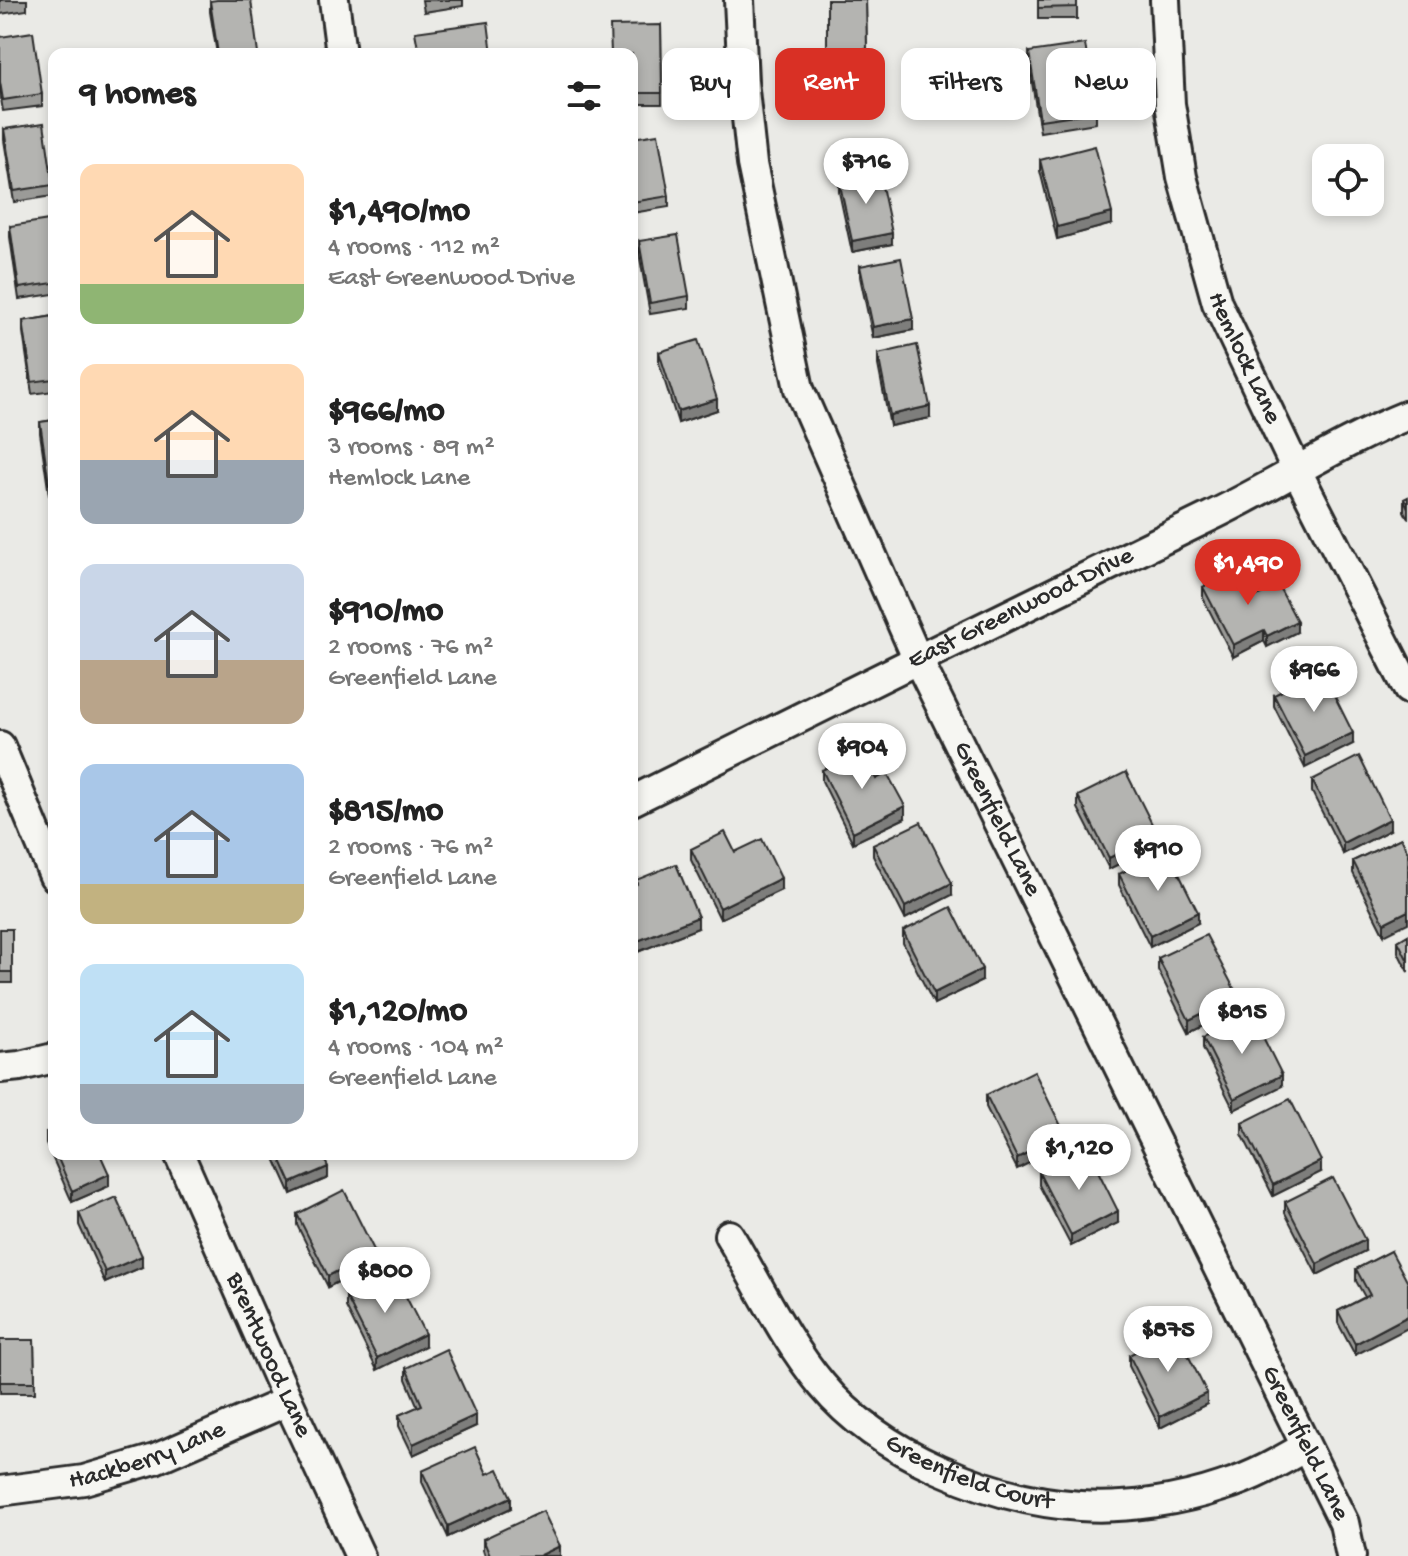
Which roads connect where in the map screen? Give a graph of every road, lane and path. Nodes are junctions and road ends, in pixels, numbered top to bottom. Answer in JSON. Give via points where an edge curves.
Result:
{"nodes":[{"id":1,"x":334,"y":0,"type":"edge"},
{"id":2,"x":739,"y":0,"type":"edge"},
{"id":3,"x":1165,"y":0,"type":"edge"},
{"id":4,"x":340,"y":48,"type":"edge"},
{"id":5,"x":1408,"y":415,"type":"edge"},
{"id":6,"x":1297,"y":471,"type":"junction"},
{"id":7,"x":917,"y":658,"type":"junction"},
{"id":8,"x":1408,"y":689,"type":"edge"},
{"id":9,"x":0,"y":746,"type":"edge"},
{"id":10,"x":638,"y":798,"type":"edge"},
{"id":11,"x":48,"y":862,"type":"edge"},
{"id":12,"x":48,"y":1059,"type":"edge"},
{"id":13,"x":0,"y":1068,"type":"edge"},
{"id":14,"x":182,"y":1160,"type":"edge"},
{"id":15,"x":729,"y":1235,"type":"dead end"},
{"id":16,"x":288,"y":1401,"type":"junction"},
{"id":17,"x":1305,"y":1447,"type":"junction"},
{"id":18,"x":0,"y":1491,"type":"edge"},
{"id":19,"x":360,"y":1556,"type":"edge"},
{"id":20,"x":1351,"y":1556,"type":"edge"}],
"edges":[{"from":1,"to":4,"type":"street"},
{"from":2,"to":7,"type":"street","name":"Greenfield Lane","via":[[752,164],[799,389]]},
{"from":3,"to":6,"type":"street","name":"Hemlock Lane","via":[[1170,104],[1199,241],[1217,303]]},
{"from":5,"to":6,"type":"street","name":"East Greenwood Drive"},
{"from":6,"to":7,"type":"street","name":"East Greenwood Drive"},
{"from":6,"to":8,"type":"street","name":"Hemlock Lane"},
{"from":7,"to":10,"type":"street","name":"East Greenwood Drive"},
{"from":7,"to":17,"type":"street","name":"Greenfield Lane"},
{"from":9,"to":11,"type":"street"},
{"from":12,"to":13,"type":"street"},
{"from":14,"to":16,"type":"street","name":"Brentwood Lane"},
{"from":15,"to":17,"type":"street","name":"Greenfield Court","via":[[802,1359],[851,1414],[892,1444],[981,1486],[1079,1506],[1134,1504],[1223,1487]]},
{"from":16,"to":18,"type":"street","name":"Hackberry Lane","via":[[155,1459],[84,1480]]},
{"from":16,"to":19,"type":"street","name":"Brentwood Lane"},
{"from":17,"to":20,"type":"street","name":"Greenfield Lane","via":[[1344,1523]]}]}
